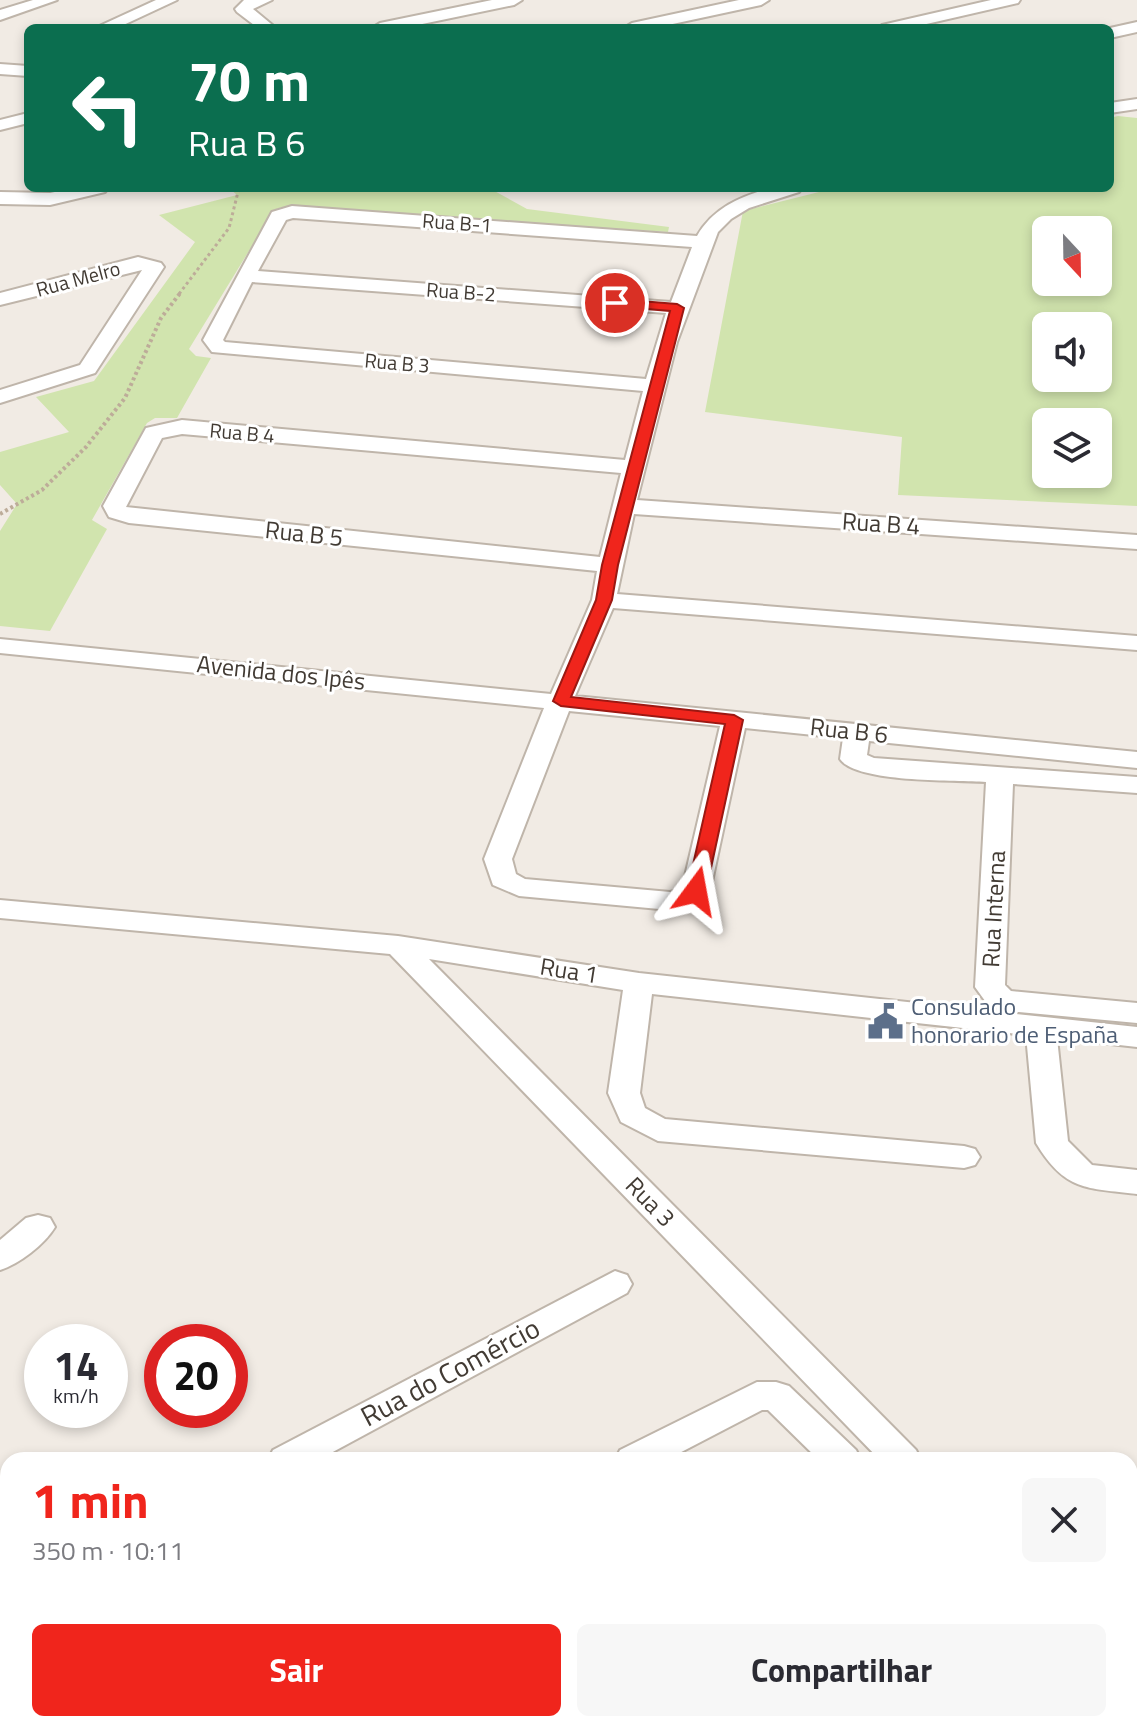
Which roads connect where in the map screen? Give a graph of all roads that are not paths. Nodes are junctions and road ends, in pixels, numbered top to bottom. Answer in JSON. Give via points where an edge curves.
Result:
{"nodes":[{"id":1,"x":49,"y":0,"type":"edge"},
{"id":2,"x":169,"y":0,"type":"edge"},
{"id":3,"x":514,"y":0,"type":"edge"},
{"id":4,"x":761,"y":0,"type":"edge"},
{"id":5,"x":1012,"y":0,"type":"edge"},
{"id":6,"x":257,"y":1,"type":"edge"},
{"id":7,"x":671,"y":5,"type":"dead end"},
{"id":8,"x":0,"y":15,"type":"edge"},
{"id":9,"x":690,"y":15,"type":"junction"},
{"id":10,"x":112,"y":24,"type":"edge"},
{"id":11,"x":263,"y":24,"type":"edge"},
{"id":12,"x":399,"y":24,"type":"edge"},
{"id":13,"x":650,"y":24,"type":"edge"},
{"id":14,"x":706,"y":24,"type":"edge"},
{"id":15,"x":906,"y":24,"type":"edge"},
{"id":16,"x":1137,"y":27,"type":"edge"},
{"id":17,"x":1114,"y":32,"type":"edge"},
{"id":18,"x":24,"y":62,"type":"edge"},
{"id":19,"x":4,"y":69,"type":"edge"},
{"id":20,"x":24,"y":71,"type":"edge"},
{"id":21,"x":1137,"y":104,"type":"edge"},
{"id":22,"x":1114,"y":107,"type":"edge"},
{"id":23,"x":24,"y":119,"type":"edge"},
{"id":24,"x":0,"y":125,"type":"edge"},
{"id":25,"x":81,"y":192,"type":"edge"},
{"id":26,"x":777,"y":192,"type":"edge"},
{"id":27,"x":0,"y":198,"type":"edge"},
{"id":28,"x":704,"y":242,"type":"junction"},
{"id":29,"x":245,"y":276,"type":"junction"},
{"id":30,"x":0,"y":299,"type":"edge"},
{"id":31,"x":677,"y":308,"type":"junction"},
{"id":32,"x":657,"y":386,"type":"junction"},
{"id":33,"x":0,"y":397,"type":"edge"},
{"id":34,"x":182,"y":427,"type":"joint"},
{"id":35,"x":636,"y":468,"type":"junction"},
{"id":36,"x":625,"y":506,"type":"junction"},
{"id":37,"x":1137,"y":542,"type":"edge"},
{"id":38,"x":610,"y":565,"type":"junction"},
{"id":39,"x":604,"y":600,"type":"junction"},
{"id":40,"x":1137,"y":643,"type":"edge"},
{"id":41,"x":0,"y":646,"type":"edge"},
{"id":42,"x":561,"y":701,"type":"junction"},
{"id":43,"x":734,"y":720,"type":"junction"},
{"id":44,"x":857,"y":732,"type":"junction"},
{"id":45,"x":1137,"y":760,"type":"edge"},
{"id":46,"x":1000,"y":774,"type":"junction"},
{"id":47,"x":1137,"y":785,"type":"edge"},
{"id":48,"x":0,"y":909,"type":"edge"},
{"id":49,"x":398,"y":945,"type":"junction"},
{"id":50,"x":639,"y":983,"type":"junction"},
{"id":51,"x":1137,"y":1013,"type":"edge"},
{"id":52,"x":1040,"y":1026,"type":"junction"},
{"id":53,"x":1137,"y":1037,"type":"edge"},
{"id":54,"x":964,"y":1157,"type":"dead end"},
{"id":55,"x":1137,"y":1182,"type":"edge"},
{"id":56,"x":38,"y":1227,"type":"dead end"},
{"id":57,"x":0,"y":1258,"type":"edge"},
{"id":58,"x":615,"y":1284,"type":"dead end"},
{"id":59,"x":301,"y":1452,"type":"edge"},
{"id":60,"x":648,"y":1452,"type":"edge"},
{"id":61,"x":835,"y":1452,"type":"edge"},
{"id":62,"x":895,"y":1452,"type":"edge"}],
"edges":[{"from":1,"to":8,"type":"street"},
{"from":2,"to":10,"type":"street"},
{"from":3,"to":12,"type":"street"},
{"from":4,"to":9,"type":"street"},
{"from":5,"to":15,"type":"street"},
{"from":6,"to":11,"type":"street","via":[[243,9]]},
{"from":7,"to":9,"type":"street"},
{"from":9,"to":13,"type":"street"},
{"from":9,"to":14,"type":"street"},
{"from":16,"to":17,"type":"street"},
{"from":18,"to":19,"type":"street"},
{"from":19,"to":20,"type":"street"},
{"from":21,"to":22,"type":"street"},
{"from":23,"to":24,"type":"street"},
{"from":25,"to":27,"type":"street","via":[[50,199]]},
{"from":26,"to":28,"type":"street","via":[[736,207],[714,224]]},
{"from":28,"to":29,"type":"street","name":"Rua B-1","via":[[292,212],[279,216]]},
{"from":28,"to":31,"type":"street"},
{"from":29,"to":31,"type":"street","name":"Rua B-2"},
{"from":29,"to":32,"type":"street","name":"Rua B 3","via":[[213,340],[219,348]]},
{"from":30,"to":33,"type":"street","name":"Rua Melro","via":[[138,263],[154,267],[88,369]]},
{"from":31,"to":32,"type":"street"},
{"from":32,"to":35,"type":"street"},
{"from":34,"to":35,"type":"street","name":"Rua B 4"},
{"from":34,"to":38,"type":"street","name":"Rua B 5","via":[[154,433],[114,506],[117,512]]},
{"from":35,"to":36,"type":"street"},
{"from":36,"to":37,"type":"street","name":"Rua B 4"},
{"from":36,"to":38,"type":"street"},
{"from":38,"to":39,"type":"street"},
{"from":39,"to":40,"type":"street"},
{"from":39,"to":42,"type":"street"},
{"from":41,"to":42,"type":"street","name":"Avenida dos Ipês"},
{"from":42,"to":43,"type":"street","name":"Rua B 6"},
{"from":42,"to":43,"type":"street","via":[[498,859],[503,879],[519,887],[670,901],[692,896]]},
{"from":43,"to":44,"type":"street","name":"Rua B 6"},
{"from":44,"to":45,"type":"street","name":"Rua B 6"},
{"from":44,"to":46,"type":"street","via":[[853,756],[860,763]]},
{"from":46,"to":47,"type":"street"},
{"from":46,"to":51,"type":"street","name":"Rua Interna","via":[[990,987],[1008,1001]]},
{"from":48,"to":49,"type":"street","name":"Rua 1"},
{"from":49,"to":50,"type":"street","name":"Rua 1"},
{"from":49,"to":62,"type":"street","name":"Rua 3"},
{"from":50,"to":52,"type":"street","name":"Rua 1"},
{"from":50,"to":54,"type":"street","via":[[624,1093],[632,1114],[658,1130]]},
{"from":52,"to":53,"type":"street","name":"Rua 1"},
{"from":52,"to":55,"type":"street","via":[[1052,1143],[1084,1176]]},
{"from":56,"to":57,"type":"street"},
{"from":58,"to":59,"type":"street","name":"Rua do Comércio"},
{"from":60,"to":61,"type":"street","via":[[767,1394],[776,1396]]}]}
